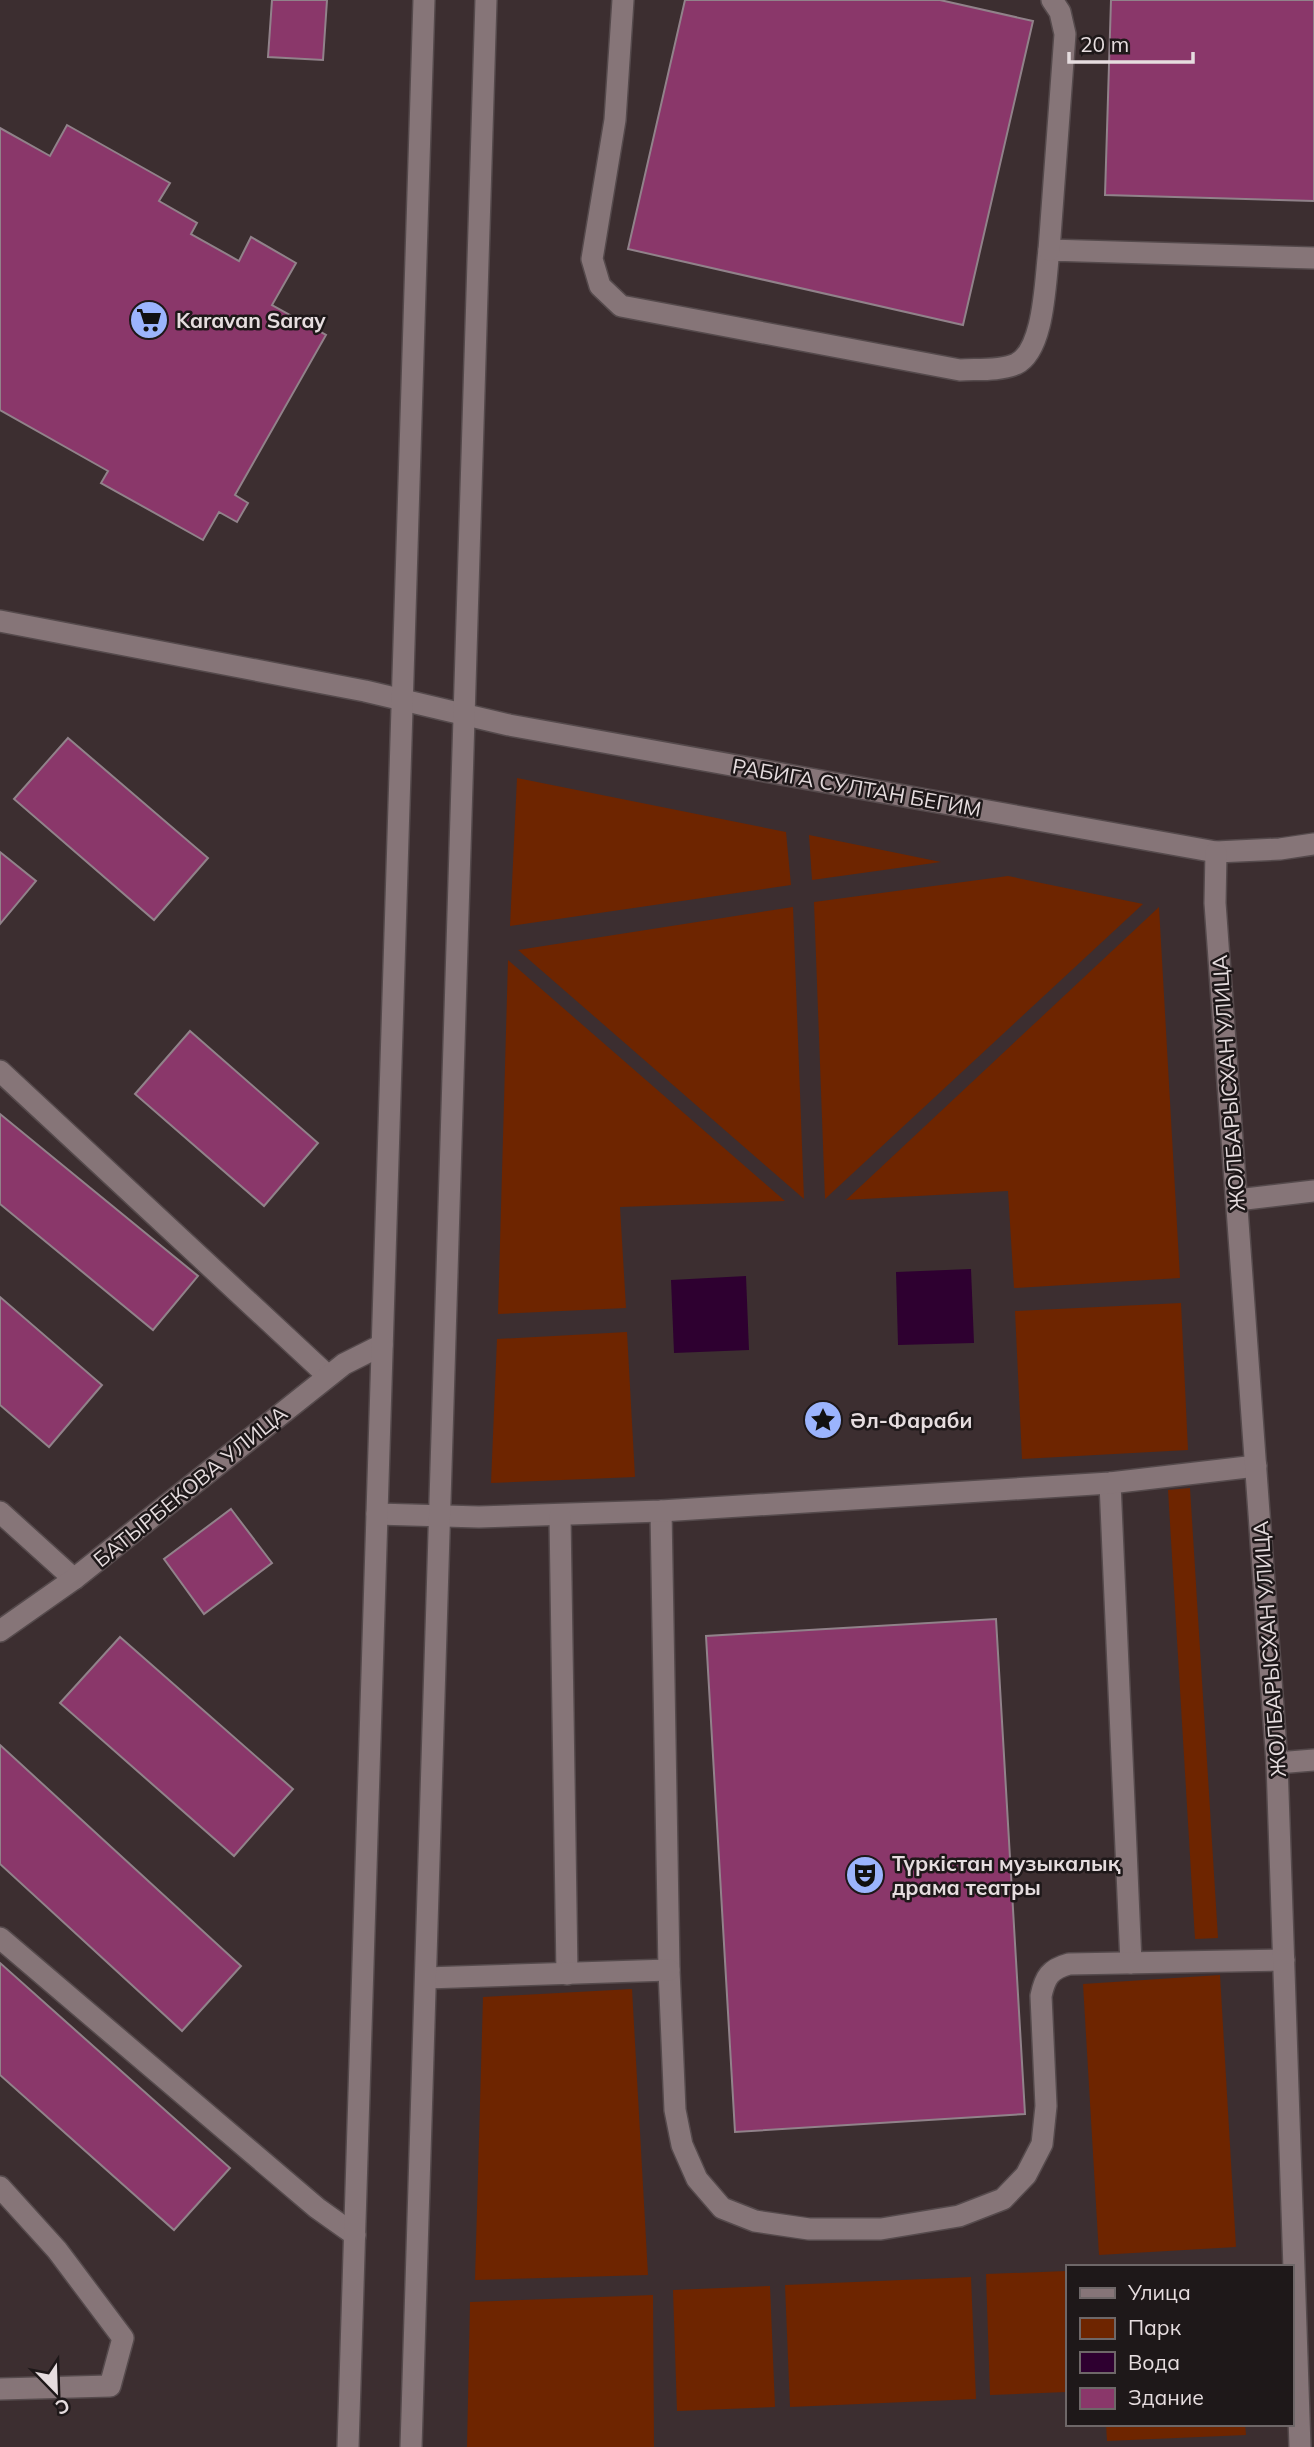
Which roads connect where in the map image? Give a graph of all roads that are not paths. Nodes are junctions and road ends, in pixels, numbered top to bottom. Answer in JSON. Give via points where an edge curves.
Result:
{"nodes":[{"id":1,"x":424,"y":0,"type":"edge"},
{"id":2,"x":486,"y":0,"type":"edge"},
{"id":3,"x":623,"y":0,"type":"edge"},
{"id":4,"x":1052,"y":0,"type":"edge"},
{"id":5,"x":1049,"y":250,"type":"junction"},
{"id":6,"x":1314,"y":258,"type":"edge"},
{"id":7,"x":0,"y":621,"type":"edge"},
{"id":8,"x":401,"y":699,"type":"junction"},
{"id":9,"x":464,"y":714,"type":"junction"},
{"id":10,"x":1314,"y":844,"type":"edge"},
{"id":11,"x":1216,"y":852,"type":"junction"},
{"id":12,"x":0,"y":1071,"type":"edge"},
{"id":13,"x":1314,"y":1191,"type":"edge"},
{"id":14,"x":1237,"y":1200,"type":"junction"},
{"id":15,"x":382,"y":1345,"type":"junction"},
{"id":16,"x":328,"y":1376,"type":"junction"},
{"id":17,"x":1256,"y":1466,"type":"junction"},
{"id":18,"x":1110,"y":1483,"type":"junction"},
{"id":19,"x":661,"y":1511,"type":"junction"},
{"id":20,"x":0,"y":1512,"type":"edge"},
{"id":21,"x":377,"y":1514,"type":"junction"},
{"id":22,"x":440,"y":1516,"type":"junction"},
{"id":23,"x":560,"y":1516,"type":"junction"},
{"id":24,"x":74,"y":1579,"type":"junction"},
{"id":25,"x":0,"y":1631,"type":"edge"},
{"id":26,"x":1314,"y":1760,"type":"edge"},
{"id":27,"x":1277,"y":1763,"type":"junction"},
{"id":28,"x":0,"y":1938,"type":"edge"},
{"id":29,"x":1284,"y":1960,"type":"junction"},
{"id":30,"x":1131,"y":1963,"type":"junction"},
{"id":31,"x":669,"y":1970,"type":"junction"},
{"id":32,"x":567,"y":1974,"type":"junction"},
{"id":33,"x":426,"y":1978,"type":"junction"},
{"id":34,"x":0,"y":2187,"type":"edge"},
{"id":35,"x":355,"y":2235,"type":"junction"},
{"id":36,"x":0,"y":2389,"type":"edge"},
{"id":37,"x":348,"y":2447,"type":"edge"},
{"id":38,"x":411,"y":2447,"type":"edge"},
{"id":39,"x":1300,"y":2447,"type":"edge"}],
"edges":[{"from":1,"to":8,"type":"street"},
{"from":2,"to":9,"type":"street"},
{"from":3,"to":5,"type":"street","via":[[615,120],[592,260],[600,286],[621,306],[960,370],[1007,367],[1028,354],[1038,334]]},
{"from":4,"to":5,"type":"street","via":[[1065,34]]},
{"from":5,"to":6,"type":"street"},
{"from":7,"to":8,"type":"street","name":"РАБИГА СУЛТАН БЕГИМ"},
{"from":8,"to":9,"type":"street","name":"РАБИГА СУЛТАН БЕГИМ"},
{"from":8,"to":15,"type":"street"},
{"from":9,"to":11,"type":"street","name":"РАБИГА СУЛТАН БЕГИМ"},
{"from":9,"to":22,"type":"street"},
{"from":10,"to":11,"type":"street","name":"РАБИГА СУЛТАН БЕГИМ"},
{"from":11,"to":14,"type":"street","name":"ЖОЛБАРЫСХАН УЛИЦА","via":[[1215,903]]},
{"from":12,"to":16,"type":"street"},
{"from":13,"to":14,"type":"street"},
{"from":14,"to":17,"type":"street","name":"ЖОЛБАРЫСХАН УЛИЦА"},
{"from":15,"to":16,"type":"street","name":"БАТЫРБЕКОВА УЛИЦА"},
{"from":15,"to":21,"type":"street"},
{"from":16,"to":24,"type":"street","name":"БАТЫРБЕКОВА УЛИЦА"},
{"from":17,"to":18,"type":"street"},
{"from":17,"to":27,"type":"street","name":"ЖОЛБАРЫСХАН УЛИЦА"},
{"from":18,"to":19,"type":"street"},
{"from":18,"to":30,"type":"street"},
{"from":19,"to":23,"type":"street"},
{"from":19,"to":31,"type":"street"},
{"from":20,"to":24,"type":"street"},
{"from":21,"to":22,"type":"street"},
{"from":21,"to":35,"type":"street"},
{"from":22,"to":23,"type":"street"},
{"from":22,"to":33,"type":"street"},
{"from":23,"to":32,"type":"street"},
{"from":24,"to":25,"type":"street","name":"БАТЫРБЕКОВА УЛИЦА"},
{"from":26,"to":27,"type":"street"},
{"from":27,"to":29,"type":"street","name":"ЖОЛБАРЫСХАН УЛИЦА"},
{"from":28,"to":35,"type":"street","via":[[317,2208]]},
{"from":29,"to":30,"type":"street"},
{"from":29,"to":39,"type":"street","name":"ЖОЛБАРЫСХАН УЛИЦА"},
{"from":30,"to":31,"type":"street","via":[[1069,1964],[1053,1968],[1044,1979],[1046,2106],[1042,2144],[1026,2175],[1003,2199],[959,2216],[881,2229],[808,2229],[755,2221],[722,2208],[697,2179],[674,2110]]},
{"from":31,"to":32,"type":"street"},
{"from":32,"to":33,"type":"street"},
{"from":33,"to":38,"type":"street"},
{"from":34,"to":36,"type":"street","via":[[57,2250],[123,2338],[110,2386]]},
{"from":35,"to":37,"type":"street"}]}
